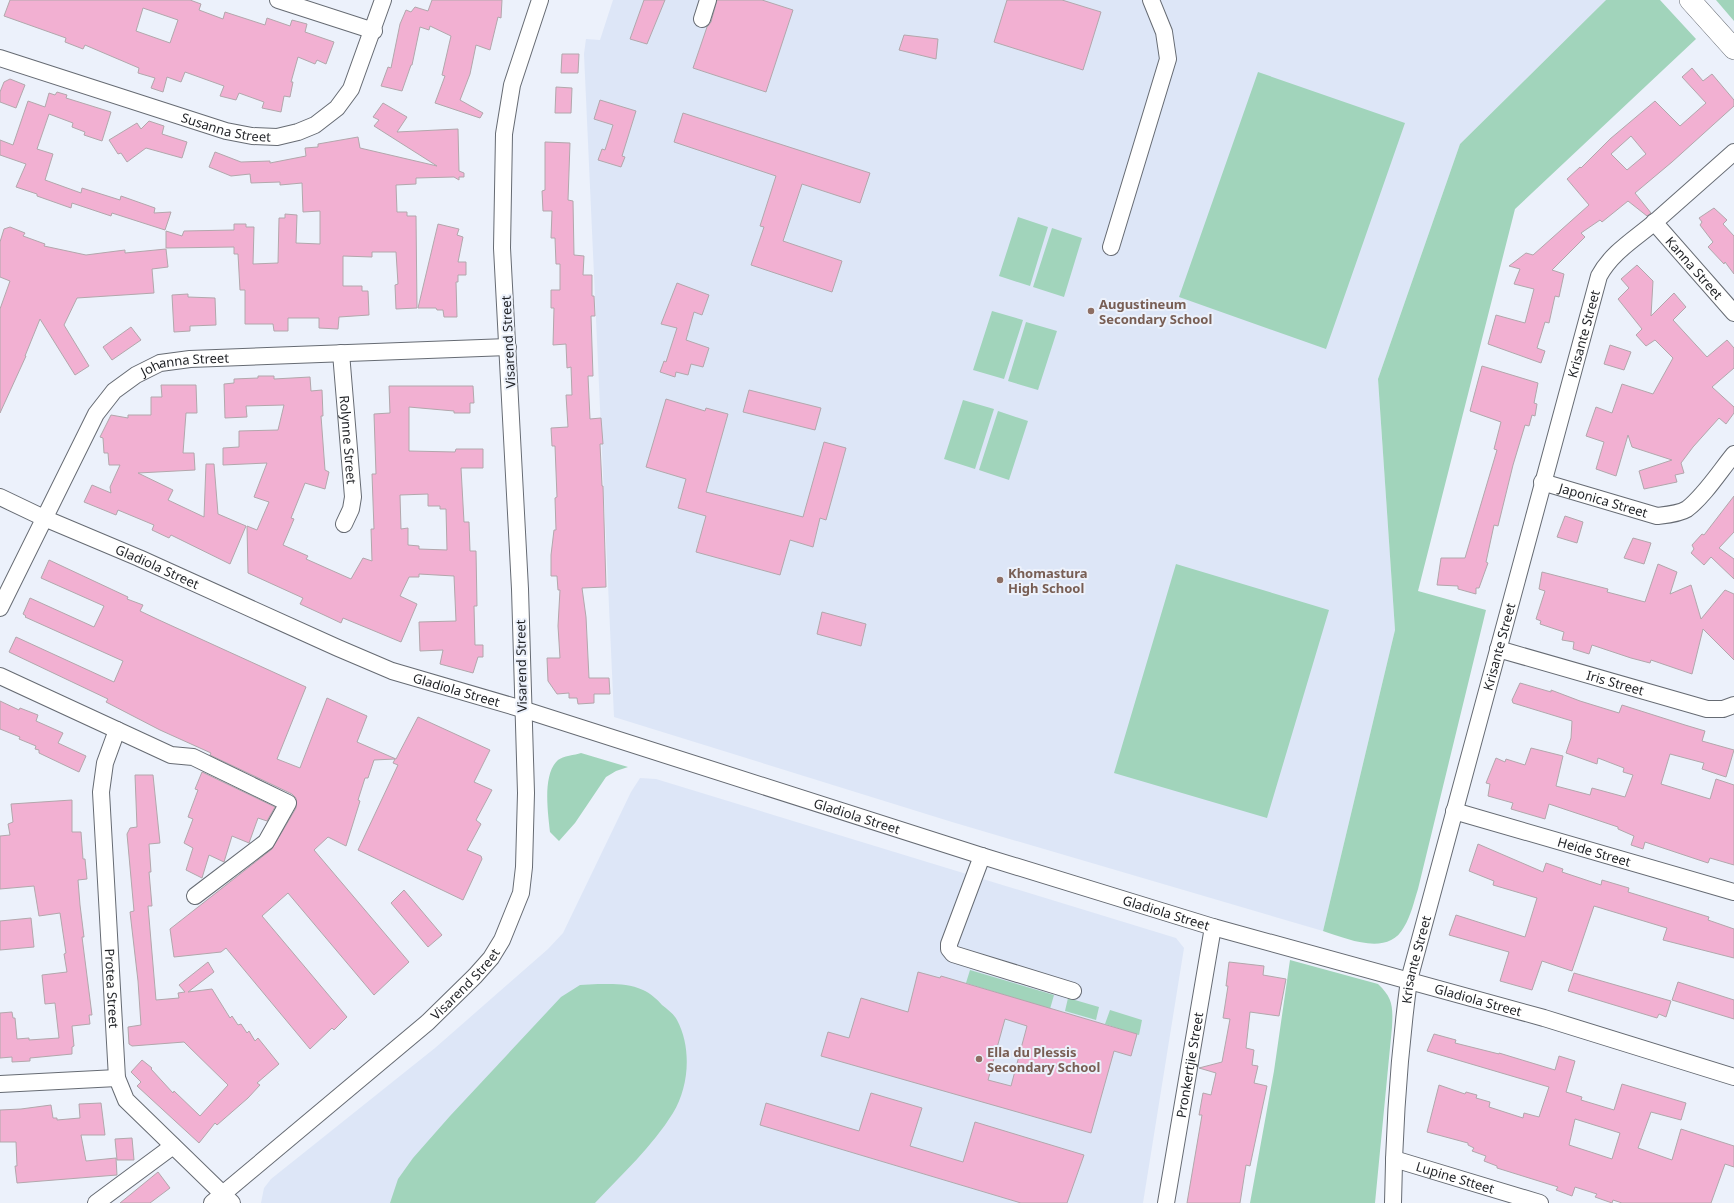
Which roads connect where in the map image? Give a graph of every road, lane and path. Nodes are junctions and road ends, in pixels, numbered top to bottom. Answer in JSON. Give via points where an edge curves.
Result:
{"nodes":[{"id":1,"x":278,"y":0,"type":"edge"},
{"id":2,"x":384,"y":0,"type":"edge"},
{"id":3,"x":540,"y":0,"type":"edge"},
{"id":4,"x":708,"y":0,"type":"edge"},
{"id":5,"x":1151,"y":0,"type":"edge"},
{"id":6,"x":1690,"y":0,"type":"edge"},
{"id":7,"x":702,"y":19,"type":"dead end"},
{"id":8,"x":374,"y":31,"type":"junction"},
{"id":9,"x":1734,"y":48,"type":"edge"},
{"id":10,"x":0,"y":58,"type":"edge"},
{"id":11,"x":1734,"y":152,"type":"edge"},
{"id":12,"x":1654,"y":222,"type":"junction"},
{"id":13,"x":1111,"y":246,"type":"dead end"},
{"id":14,"x":1734,"y":313,"type":"edge"},
{"id":15,"x":508,"y":347,"type":"junction"},
{"id":16,"x":341,"y":353,"type":"junction"},
{"id":17,"x":1734,"y":454,"type":"edge"},
{"id":18,"x":1542,"y":482,"type":"junction"},
{"id":19,"x":0,"y":497,"type":"edge"},
{"id":20,"x":44,"y":518,"type":"junction"},
{"id":21,"x":344,"y":524,"type":"dead end"},
{"id":22,"x":0,"y":608,"type":"edge"},
{"id":23,"x":1498,"y":649,"type":"junction"},
{"id":24,"x":0,"y":676,"type":"edge"},
{"id":25,"x":1734,"y":705,"type":"edge"},
{"id":26,"x":522,"y":709,"type":"junction"},
{"id":27,"x":117,"y":730,"type":"junction"},
{"id":28,"x":1454,"y":811,"type":"junction"},
{"id":29,"x":982,"y":856,"type":"junction"},
{"id":30,"x":1734,"y":892,"type":"edge"},
{"id":31,"x":195,"y":896,"type":"dead end"},
{"id":32,"x":1213,"y":927,"type":"junction"},
{"id":33,"x":1409,"y":980,"type":"junction"},
{"id":34,"x":1073,"y":991,"type":"dead end"},
{"id":35,"x":1734,"y":1077,"type":"edge"},
{"id":36,"x":117,"y":1078,"type":"junction"},
{"id":37,"x":0,"y":1084,"type":"edge"},
{"id":38,"x":173,"y":1146,"type":"junction"},
{"id":39,"x":1394,"y":1159,"type":"junction"},
{"id":40,"x":222,"y":1200,"type":"edge"},
{"id":41,"x":96,"y":1203,"type":"edge"},
{"id":42,"x":1166,"y":1203,"type":"edge"},
{"id":43,"x":1394,"y":1203,"type":"edge"},
{"id":44,"x":1540,"y":1203,"type":"edge"}],
"edges":[{"from":1,"to":8,"type":"street"},
{"from":2,"to":8,"type":"street","name":"Susanna Street"},
{"from":3,"to":15,"type":"street","name":"Visarend Street","via":[[512,86],[504,134],[502,248]]},
{"from":4,"to":7,"type":"street"},
{"from":5,"to":13,"type":"street","via":[[1164,32],[1168,59]]},
{"from":6,"to":9,"type":"main road"},
{"from":8,"to":10,"type":"street","name":"Susanna Street","via":[[352,89],[337,108],[315,125],[277,137],[226,131]]},
{"from":11,"to":12,"type":"street","name":"Krisante Street"},
{"from":12,"to":14,"type":"street","name":"Kanna Street"},
{"from":12,"to":18,"type":"street","name":"Krisante Street","via":[[1616,253],[1599,276]]},
{"from":15,"to":16,"type":"street","name":"Johanna Street"},
{"from":15,"to":26,"type":"street","name":"Visarend Street","via":[[520,589]]},
{"from":16,"to":20,"type":"street","name":"Johanna Street","via":[[190,359],[160,363],[136,375],[114,391],[96,414]]},
{"from":16,"to":21,"type":"street","name":"Rolynne Street","via":[[353,497]]},
{"from":17,"to":18,"type":"street","name":"Japonica Street","via":[[1698,498],[1686,509],[1672,514],[1656,516]]},
{"from":18,"to":23,"type":"street","name":"Krisante Street"},
{"from":19,"to":20,"type":"street","name":"Gladiola Street"},
{"from":20,"to":22,"type":"street","name":"Johanna Street"},
{"from":20,"to":26,"type":"street","name":"Gladiola Street","via":[[392,671]]},
{"from":23,"to":25,"type":"street","name":"Iris Street","via":[[1707,709],[1723,709]]},
{"from":23,"to":28,"type":"street","name":"Krisante Street"},
{"from":24,"to":27,"type":"street"},
{"from":26,"to":29,"type":"street","name":"Gladiola Street"},
{"from":26,"to":40,"type":"street","name":"Visarend Street","via":[[526,793],[524,868],[521,893],[499,946],[475,976],[428,1022]]},
{"from":27,"to":31,"type":"street","via":[[171,754],[192,757],[288,803],[266,842]]},
{"from":27,"to":36,"type":"street","name":"Protea Street","via":[[105,763],[101,792]]},
{"from":28,"to":30,"type":"street","name":"Heide Street"},
{"from":28,"to":33,"type":"street","name":"Krisante Street"},
{"from":29,"to":32,"type":"street","name":"Gladiola Street"},
{"from":29,"to":34,"type":"street","via":[[949,949],[953,954]]},
{"from":32,"to":33,"type":"street","name":"Gladiola Street"},
{"from":32,"to":42,"type":"street","name":"Pronkertjie Street"},
{"from":33,"to":35,"type":"street","name":"Gladiola Street","via":[[1544,1018]]},
{"from":33,"to":39,"type":"street","name":"Krisante Street"},
{"from":36,"to":37,"type":"street"},
{"from":36,"to":38,"type":"street","name":"Protea Street","via":[[126,1100]]},
{"from":38,"to":40,"type":"street","name":"Protea Street"},
{"from":38,"to":41,"type":"street"},
{"from":39,"to":43,"type":"street","name":"Krisante Street"},
{"from":39,"to":44,"type":"street","name":"Lupine Stteet"}]}
